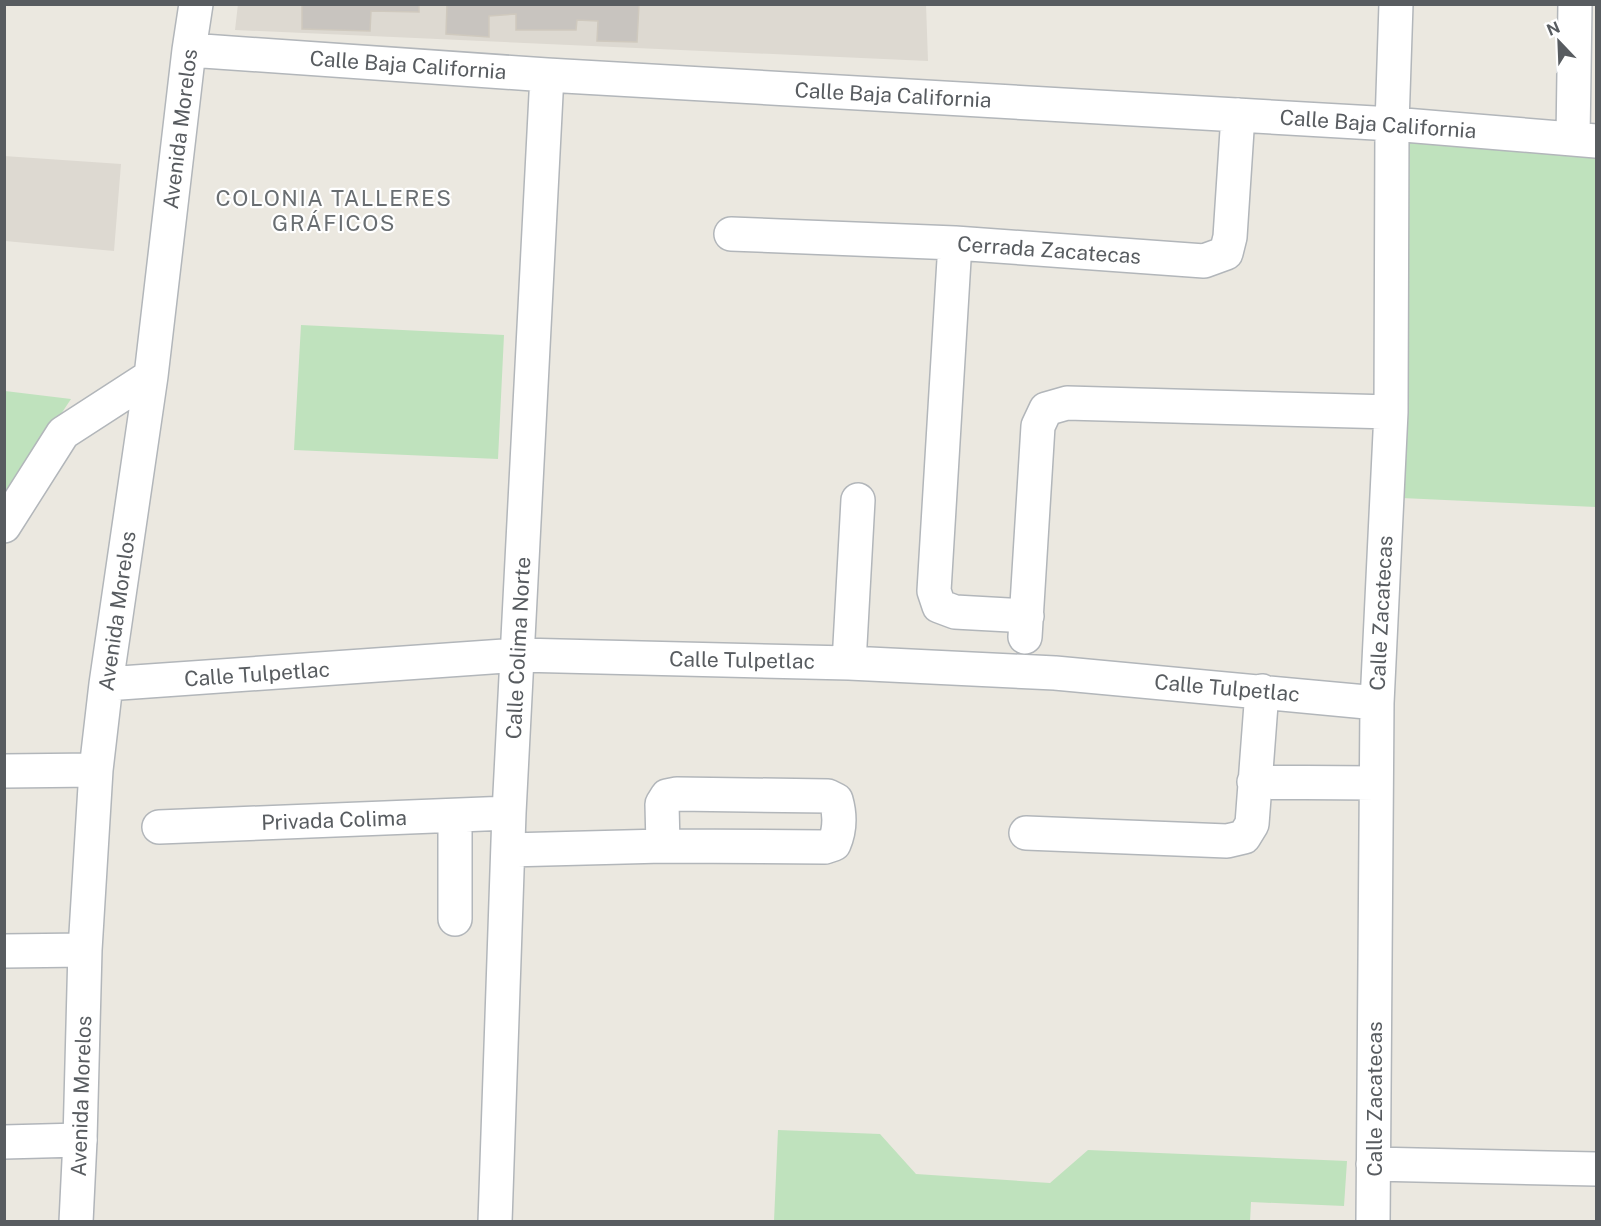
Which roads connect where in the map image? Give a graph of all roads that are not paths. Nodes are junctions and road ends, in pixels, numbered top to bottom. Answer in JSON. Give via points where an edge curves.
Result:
{"nodes":[{"id":1,"x":196,"y":4,"type":"edge"},
{"id":2,"x":1395,"y":4,"type":"edge"},
{"id":3,"x":1575,"y":4,"type":"edge"},
{"id":4,"x":189,"y":50,"type":"junction"},
{"id":5,"x":547,"y":75,"type":"junction"},
{"id":6,"x":1238,"y":115,"type":"junction"},
{"id":7,"x":1392,"y":124,"type":"junction"},
{"id":8,"x":1585,"y":140,"type":"edge"},
{"id":9,"x":731,"y":234,"type":"dead end"},
{"id":10,"x":955,"y":243,"type":"junction"},
{"id":11,"x":151,"y":376,"type":"junction"},
{"id":12,"x":1391,"y":412,"type":"junction"},
{"id":13,"x":858,"y":500,"type":"dead end"},
{"id":14,"x":4,"y":526,"type":"edge"},
{"id":15,"x":519,"y":655,"type":"junction"},
{"id":16,"x":849,"y":663,"type":"junction"},
{"id":17,"x":106,"y":684,"type":"junction"},
{"id":18,"x":1262,"y":691,"type":"junction"},
{"id":19,"x":1377,"y":703,"type":"junction"},
{"id":20,"x":96,"y":770,"type":"junction"},
{"id":21,"x":4,"y":771,"type":"edge"},
{"id":22,"x":1254,"y":782,"type":"junction"},
{"id":23,"x":1376,"y":783,"type":"junction"},
{"id":24,"x":510,"y":813,"type":"junction"},
{"id":25,"x":455,"y":816,"type":"junction"},
{"id":26,"x":159,"y":827,"type":"dead end"},
{"id":27,"x":1026,"y":833,"type":"dead end"},
{"id":28,"x":663,"y":846,"type":"junction"},
{"id":29,"x":508,"y":850,"type":"junction"},
{"id":30,"x":455,"y":919,"type":"dead end"},
{"id":31,"x":85,"y":950,"type":"junction"},
{"id":32,"x":4,"y":951,"type":"edge"},
{"id":33,"x":80,"y":1140,"type":"junction"},
{"id":34,"x":4,"y":1142,"type":"edge"},
{"id":35,"x":1374,"y":1164,"type":"junction"},
{"id":36,"x":1596,"y":1169,"type":"edge"},
{"id":37,"x":76,"y":1221,"type":"edge"},
{"id":38,"x":495,"y":1221,"type":"edge"},
{"id":39,"x":1373,"y":1221,"type":"edge"}],
"edges":[{"from":1,"to":4,"type":"street","name":"Avenida Morelos"},
{"from":2,"to":7,"type":"street","name":"Calle Zacatecas"},
{"from":3,"to":8,"type":"street"},
{"from":4,"to":5,"type":"street","name":"Calle Baja California"},
{"from":4,"to":11,"type":"street","name":"Avenida Morelos"},
{"from":5,"to":6,"type":"street","name":"Calle Baja California"},
{"from":5,"to":15,"type":"street","name":"Calle Colima Norte"},
{"from":6,"to":7,"type":"street","name":"Calle Baja California"},
{"from":6,"to":10,"type":"street","name":"Cerrada Zacatecas","via":[[1226,253],[1204,261]]},
{"from":7,"to":8,"type":"street","name":"Calle Baja California"},
{"from":7,"to":12,"type":"street","name":"Calle Zacatecas"},
{"from":9,"to":10,"type":"street","name":"Cerrada Zacatecas"},
{"from":10,"to":12,"type":"street","via":[[934,591],[939,606],[1026,626],[1038,426],[1046,409],[1067,403]]},
{"from":11,"to":14,"type":"street","via":[[63,433]]},
{"from":11,"to":17,"type":"street","name":"Avenida Morelos"},
{"from":12,"to":19,"type":"street","name":"Calle Zacatecas"},
{"from":13,"to":16,"type":"street"},
{"from":15,"to":16,"type":"street","name":"Calle Tulpetlac"},
{"from":15,"to":17,"type":"street","name":"Calle Tulpetlac"},
{"from":15,"to":24,"type":"street","name":"Calle Colima Norte"},
{"from":16,"to":18,"type":"street","name":"Calle Tulpetlac","via":[[1055,673]]},
{"from":17,"to":20,"type":"street","name":"Avenida Morelos"},
{"from":18,"to":19,"type":"street","name":"Calle Tulpetlac"},
{"from":18,"to":22,"type":"street"},
{"from":19,"to":23,"type":"street","name":"Calle Zacatecas"},
{"from":20,"to":21,"type":"street"},
{"from":20,"to":31,"type":"street","name":"Avenida Morelos"},
{"from":22,"to":23,"type":"street"},
{"from":22,"to":27,"type":"street","via":[[1252,824],[1244,837],[1227,842]]},
{"from":23,"to":35,"type":"street","name":"Calle Zacatecas"},
{"from":24,"to":25,"type":"street","name":"Privada Colima"},
{"from":24,"to":29,"type":"street","name":"Calle Colima Norte"},
{"from":25,"to":26,"type":"street","name":"Privada Colima"},
{"from":25,"to":30,"type":"street"},
{"from":28,"to":28,"type":"street","via":[[825,847],[834,844],[837,836],[839,809],[836,800],[828,796],[676,794],[667,796],[662,804]]},
{"from":28,"to":29,"type":"street"},
{"from":29,"to":38,"type":"street","name":"Calle Colima Norte"},
{"from":31,"to":32,"type":"street"},
{"from":31,"to":33,"type":"street","name":"Avenida Morelos"},
{"from":33,"to":34,"type":"street"},
{"from":33,"to":37,"type":"street","name":"Avenida Morelos"},
{"from":35,"to":36,"type":"street"},
{"from":35,"to":39,"type":"street","name":"Calle Zacatecas"}]}
